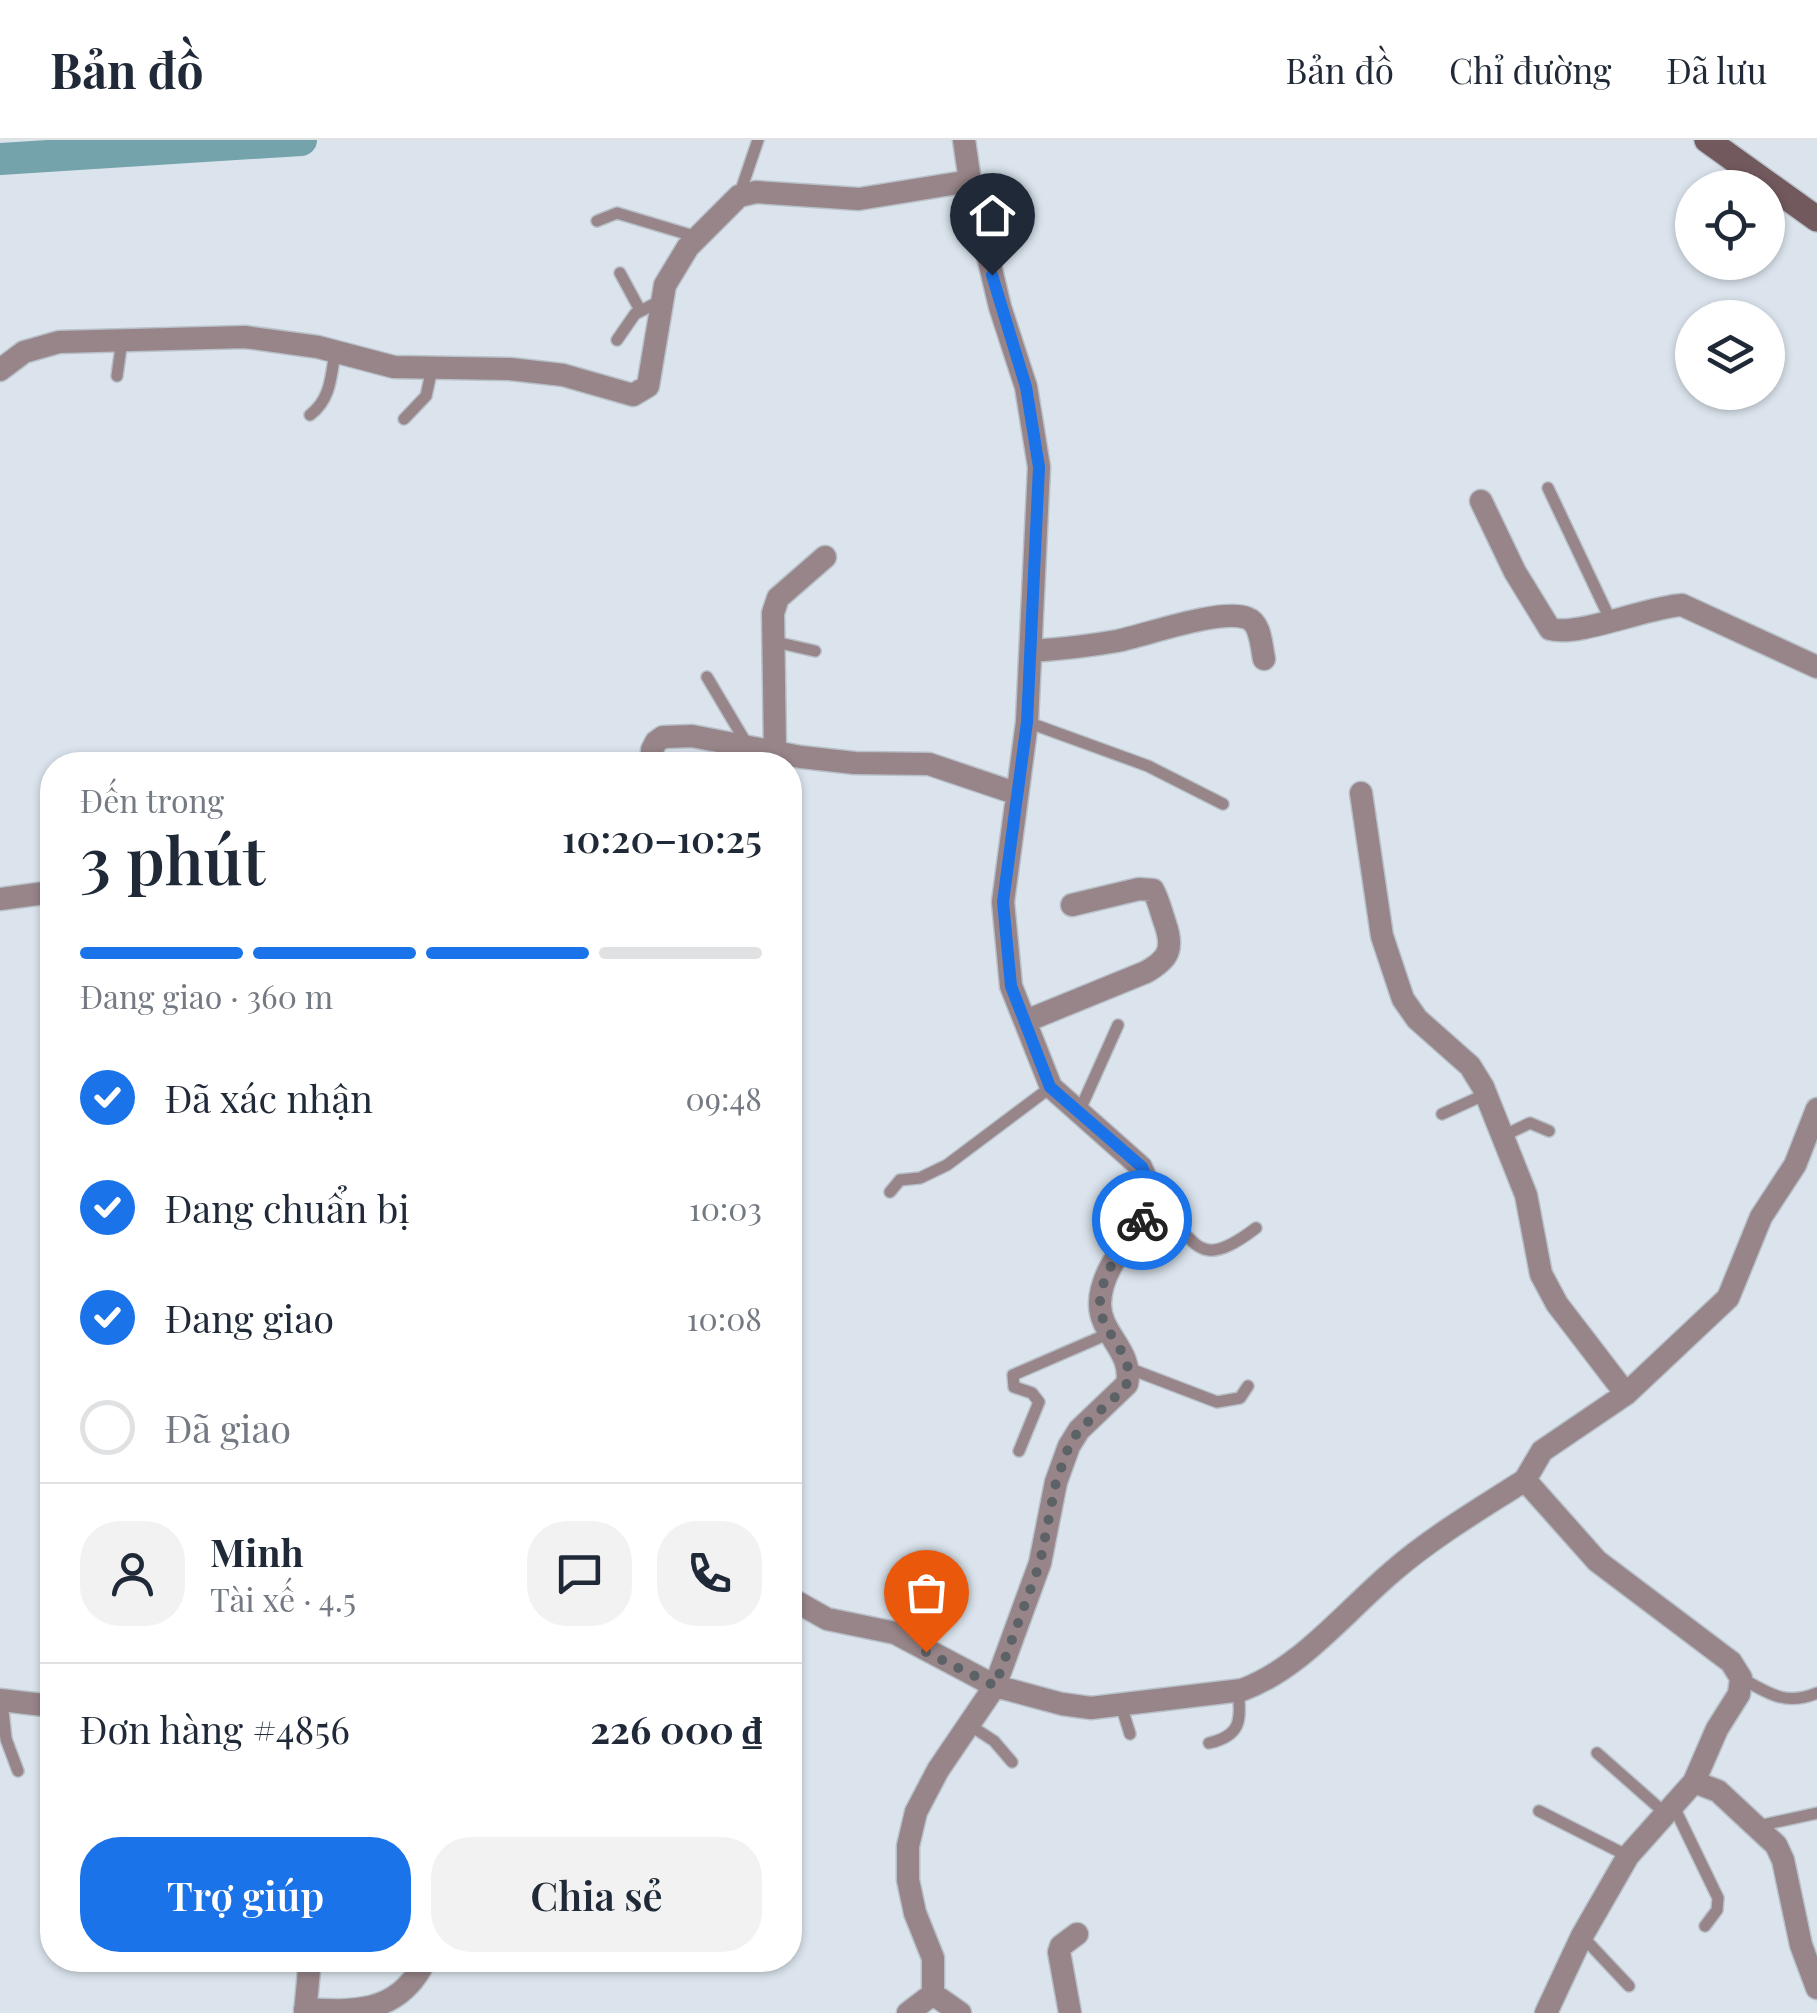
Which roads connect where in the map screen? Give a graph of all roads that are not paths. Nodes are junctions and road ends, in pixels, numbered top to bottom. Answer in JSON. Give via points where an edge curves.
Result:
{"nodes":[{"id":1,"x":758,"y":140,"type":"edge"},
{"id":2,"x":964,"y":140,"type":"edge"},
{"id":3,"x":1707,"y":140,"type":"edge"},
{"id":4,"x":970,"y":181,"type":"junction"},
{"id":5,"x":738,"y":196,"type":"junction"},
{"id":6,"x":1817,"y":219,"type":"edge"},
{"id":7,"x":597,"y":221,"type":"dead end"},
{"id":8,"x":697,"y":237,"type":"junction"},
{"id":9,"x":620,"y":273,"type":"dead end"},
{"id":10,"x":651,"y":305,"type":"junction"},
{"id":11,"x":122,"y":340,"type":"junction"},
{"id":12,"x":617,"y":340,"type":"dead end"},
{"id":13,"x":335,"y":352,"type":"junction"},
{"id":14,"x":0,"y":370,"type":"edge"},
{"id":15,"x":432,"y":370,"type":"junction"},
{"id":16,"x":118,"y":376,"type":"dead end"},
{"id":17,"x":310,"y":415,"type":"dead end"},
{"id":18,"x":404,"y":420,"type":"dead end"},
{"id":19,"x":1548,"y":488,"type":"dead end"},
{"id":20,"x":1480,"y":500,"type":"dead end"},
{"id":21,"x":825,"y":557,"type":"dead end"},
{"id":22,"x":1610,"y":620,"type":"junction"},
{"id":23,"x":770,"y":641,"type":"junction"},
{"id":24,"x":815,"y":652,"type":"dead end"},
{"id":25,"x":1032,"y":652,"type":"junction"},
{"id":26,"x":1264,"y":658,"type":"dead end"},
{"id":27,"x":1817,"y":667,"type":"edge"},
{"id":28,"x":707,"y":677,"type":"dead end"},
{"id":29,"x":1027,"y":722,"type":"junction"},
{"id":30,"x":652,"y":752,"type":"edge"},
{"id":31,"x":754,"y":752,"type":"edge"},
{"id":32,"x":757,"y":752,"type":"edge"},
{"id":33,"x":758,"y":752,"type":"edge"},
{"id":34,"x":802,"y":758,"type":"edge"},
{"id":35,"x":1015,"y":793,"type":"junction"},
{"id":36,"x":1361,"y":794,"type":"dead end"},
{"id":37,"x":1223,"y":804,"type":"dead end"},
{"id":38,"x":40,"y":894,"type":"edge"},
{"id":39,"x":0,"y":899,"type":"edge"},
{"id":40,"x":1072,"y":905,"type":"dead end"},
{"id":41,"x":1026,"y":1021,"type":"junction"},
{"id":42,"x":1118,"y":1024,"type":"dead end"},
{"id":43,"x":1050,"y":1087,"type":"junction"},
{"id":44,"x":1486,"y":1094,"type":"junction"},
{"id":45,"x":1817,"y":1110,"type":"edge"},
{"id":46,"x":1078,"y":1114,"type":"junction"},
{"id":47,"x":1442,"y":1114,"type":"dead end"},
{"id":48,"x":1549,"y":1131,"type":"dead end"},
{"id":49,"x":1503,"y":1136,"type":"junction"},
{"id":50,"x":890,"y":1192,"type":"dead end"},
{"id":51,"x":1153,"y":1202,"type":"junction"},
{"id":52,"x":1256,"y":1228,"type":"dead end"},
{"id":53,"x":1110,"y":1333,"type":"junction"},
{"id":54,"x":1128,"y":1368,"type":"junction"},
{"id":55,"x":1248,"y":1386,"type":"dead end"},
{"id":56,"x":1626,"y":1394,"type":"junction"},
{"id":57,"x":1019,"y":1450,"type":"dead end"},
{"id":58,"x":1525,"y":1480,"type":"junction"},
{"id":59,"x":802,"y":1605,"type":"edge"},
{"id":60,"x":1742,"y":1678,"type":"junction"},
{"id":61,"x":995,"y":1686,"type":"junction"},
{"id":62,"x":1238,"y":1691,"type":"junction"},
{"id":63,"x":1817,"y":1693,"type":"edge"},
{"id":64,"x":1,"y":1701,"type":"edge"},
{"id":65,"x":1121,"y":1704,"type":"junction"},
{"id":66,"x":40,"y":1705,"type":"edge"},
{"id":67,"x":971,"y":1726,"type":"junction"},
{"id":68,"x":1130,"y":1734,"type":"dead end"},
{"id":69,"x":1208,"y":1743,"type":"dead end"},
{"id":70,"x":1597,"y":1754,"type":"dead end"},
{"id":71,"x":1012,"y":1762,"type":"dead end"},
{"id":72,"x":18,"y":1771,"type":"dead end"},
{"id":73,"x":1694,"y":1782,"type":"junction"},
{"id":74,"x":1670,"y":1810,"type":"junction"},
{"id":75,"x":1539,"y":1812,"type":"dead end"},
{"id":76,"x":1817,"y":1813,"type":"edge"},
{"id":77,"x":1758,"y":1826,"type":"junction"},
{"id":78,"x":1628,"y":1856,"type":"junction"},
{"id":79,"x":1706,"y":1926,"type":"dead end"},
{"id":80,"x":1077,"y":1934,"type":"dead end"},
{"id":81,"x":1582,"y":1936,"type":"junction"},
{"id":82,"x":1809,"y":1944,"type":"edge"},
{"id":83,"x":308,"y":1972,"type":"edge"},
{"id":84,"x":419,"y":1972,"type":"edge"},
{"id":85,"x":1629,"y":1986,"type":"dead end"},
{"id":86,"x":1817,"y":1988,"type":"edge"},
{"id":87,"x":933,"y":1994,"type":"junction"},
{"id":88,"x":305,"y":2011,"type":"edge"},
{"id":89,"x":908,"y":2013,"type":"edge"},
{"id":90,"x":960,"y":2013,"type":"edge"},
{"id":91,"x":1070,"y":2013,"type":"edge"},
{"id":92,"x":1546,"y":2013,"type":"edge"}],
"edges":[{"from":1,"to":5,"type":"lane"},
{"from":2,"to":4,"type":"street"},
{"from":3,"to":6,"type":"street"},
{"from":4,"to":5,"type":"street","via":[[859,199]]},
{"from":4,"to":25,"type":"street","via":[[1034,419],[1039,467]]},
{"from":5,"to":8,"type":"street"},
{"from":7,"to":8,"type":"lane","via":[[617,213]]},
{"from":8,"to":10,"type":"street"},
{"from":9,"to":10,"type":"lane"},
{"from":10,"to":12,"type":"lane"},
{"from":10,"to":15,"type":"street","via":[[655,354],[642,393],[510,368]]},
{"from":11,"to":13,"type":"street","via":[[246,337]]},
{"from":11,"to":14,"type":"street","via":[[39,346]]},
{"from":11,"to":16,"type":"lane"},
{"from":13,"to":15,"type":"street"},
{"from":13,"to":17,"type":"lane","via":[[328,394]]},
{"from":15,"to":18,"type":"lane","via":[[426,396]]},
{"from":19,"to":22,"type":"lane"},
{"from":20,"to":22,"type":"street","via":[[1550,629]]},
{"from":21,"to":23,"type":"street","via":[[778,598]]},
{"from":22,"to":27,"type":"street","via":[[1682,606]]},
{"from":23,"to":24,"type":"lane"},
{"from":23,"to":33,"type":"street"},
{"from":25,"to":26,"type":"street","via":[[1235,616],[1257,625]]},
{"from":25,"to":29,"type":"street"},
{"from":28,"to":32,"type":"lane"},
{"from":29,"to":35,"type":"street"},
{"from":29,"to":37,"type":"lane","via":[[1118,753]]},
{"from":30,"to":31,"type":"street","via":[[662,737],[692,736]]},
{"from":34,"to":35,"type":"street","via":[[929,764]]},
{"from":35,"to":41,"type":"street","via":[[1003,902],[1011,986]]},
{"from":36,"to":44,"type":"street","via":[[1382,936],[1403,999],[1470,1066]]},
{"from":38,"to":39,"type":"street"},
{"from":40,"to":41,"type":"street","via":[[1153,890],[1170,948],[1146,972]]},
{"from":41,"to":43,"type":"street"},
{"from":42,"to":46,"type":"lane"},
{"from":43,"to":46,"type":"street"},
{"from":43,"to":50,"type":"lane","via":[[947,1164],[900,1180]]},
{"from":44,"to":47,"type":"lane"},
{"from":44,"to":49,"type":"street"},
{"from":45,"to":56,"type":"street","via":[[1794,1165],[1760,1217],[1728,1298]]},
{"from":46,"to":51,"type":"street","via":[[1142,1167]]},
{"from":48,"to":49,"type":"lane","via":[[1530,1123]]},
{"from":49,"to":56,"type":"street","via":[[1526,1195],[1541,1274],[1556,1304]]},
{"from":51,"to":52,"type":"lane","via":[[1188,1240],[1210,1252]]},
{"from":51,"to":53,"type":"street","via":[[1102,1286],[1100,1310]]},
{"from":53,"to":54,"type":"street"},
{"from":53,"to":57,"type":"lane","via":[[1014,1374],[1014,1387],[1038,1402]]},
{"from":54,"to":55,"type":"lane","via":[[1217,1402],[1240,1398]]},
{"from":54,"to":61,"type":"street","via":[[1125,1388],[1079,1430],[1062,1464],[1040,1563]]},
{"from":56,"to":58,"type":"street","via":[[1552,1442]]},
{"from":58,"to":60,"type":"street","via":[[1598,1561],[1731,1662]]},
{"from":58,"to":62,"type":"street","via":[[1395,1569],[1292,1663]]},
{"from":59,"to":61,"type":"street","via":[[827,1619],[895,1633]]},
{"from":60,"to":63,"type":"lane","via":[[1777,1699]]},
{"from":60,"to":73,"type":"street"},
{"from":61,"to":65,"type":"street","via":[[1062,1704]]},
{"from":61,"to":67,"type":"street"},
{"from":62,"to":65,"type":"street"},
{"from":62,"to":69,"type":"lane","via":[[1237,1729],[1230,1738]]},
{"from":64,"to":66,"type":"street"},
{"from":64,"to":72,"type":"lane"},
{"from":65,"to":68,"type":"lane"},
{"from":67,"to":71,"type":"lane"},
{"from":67,"to":87,"type":"street","via":[[920,1800],[910,1834],[908,1880],[933,1958]]},
{"from":70,"to":74,"type":"lane"},
{"from":73,"to":74,"type":"street"},
{"from":73,"to":77,"type":"street","via":[[1718,1791]]},
{"from":74,"to":78,"type":"street"},
{"from":74,"to":79,"type":"lane","via":[[1718,1898]]},
{"from":75,"to":78,"type":"lane"},
{"from":76,"to":77,"type":"lane"},
{"from":77,"to":82,"type":"street","via":[[1783,1860]]},
{"from":78,"to":81,"type":"street"},
{"from":80,"to":91,"type":"street","via":[[1059,1952]]},
{"from":81,"to":85,"type":"lane"},
{"from":81,"to":92,"type":"street"},
{"from":82,"to":86,"type":"street"},
{"from":83,"to":88,"type":"street"},
{"from":84,"to":88,"type":"street","via":[[394,2001]]},
{"from":87,"to":89,"type":"street"},
{"from":87,"to":90,"type":"street"}]}
